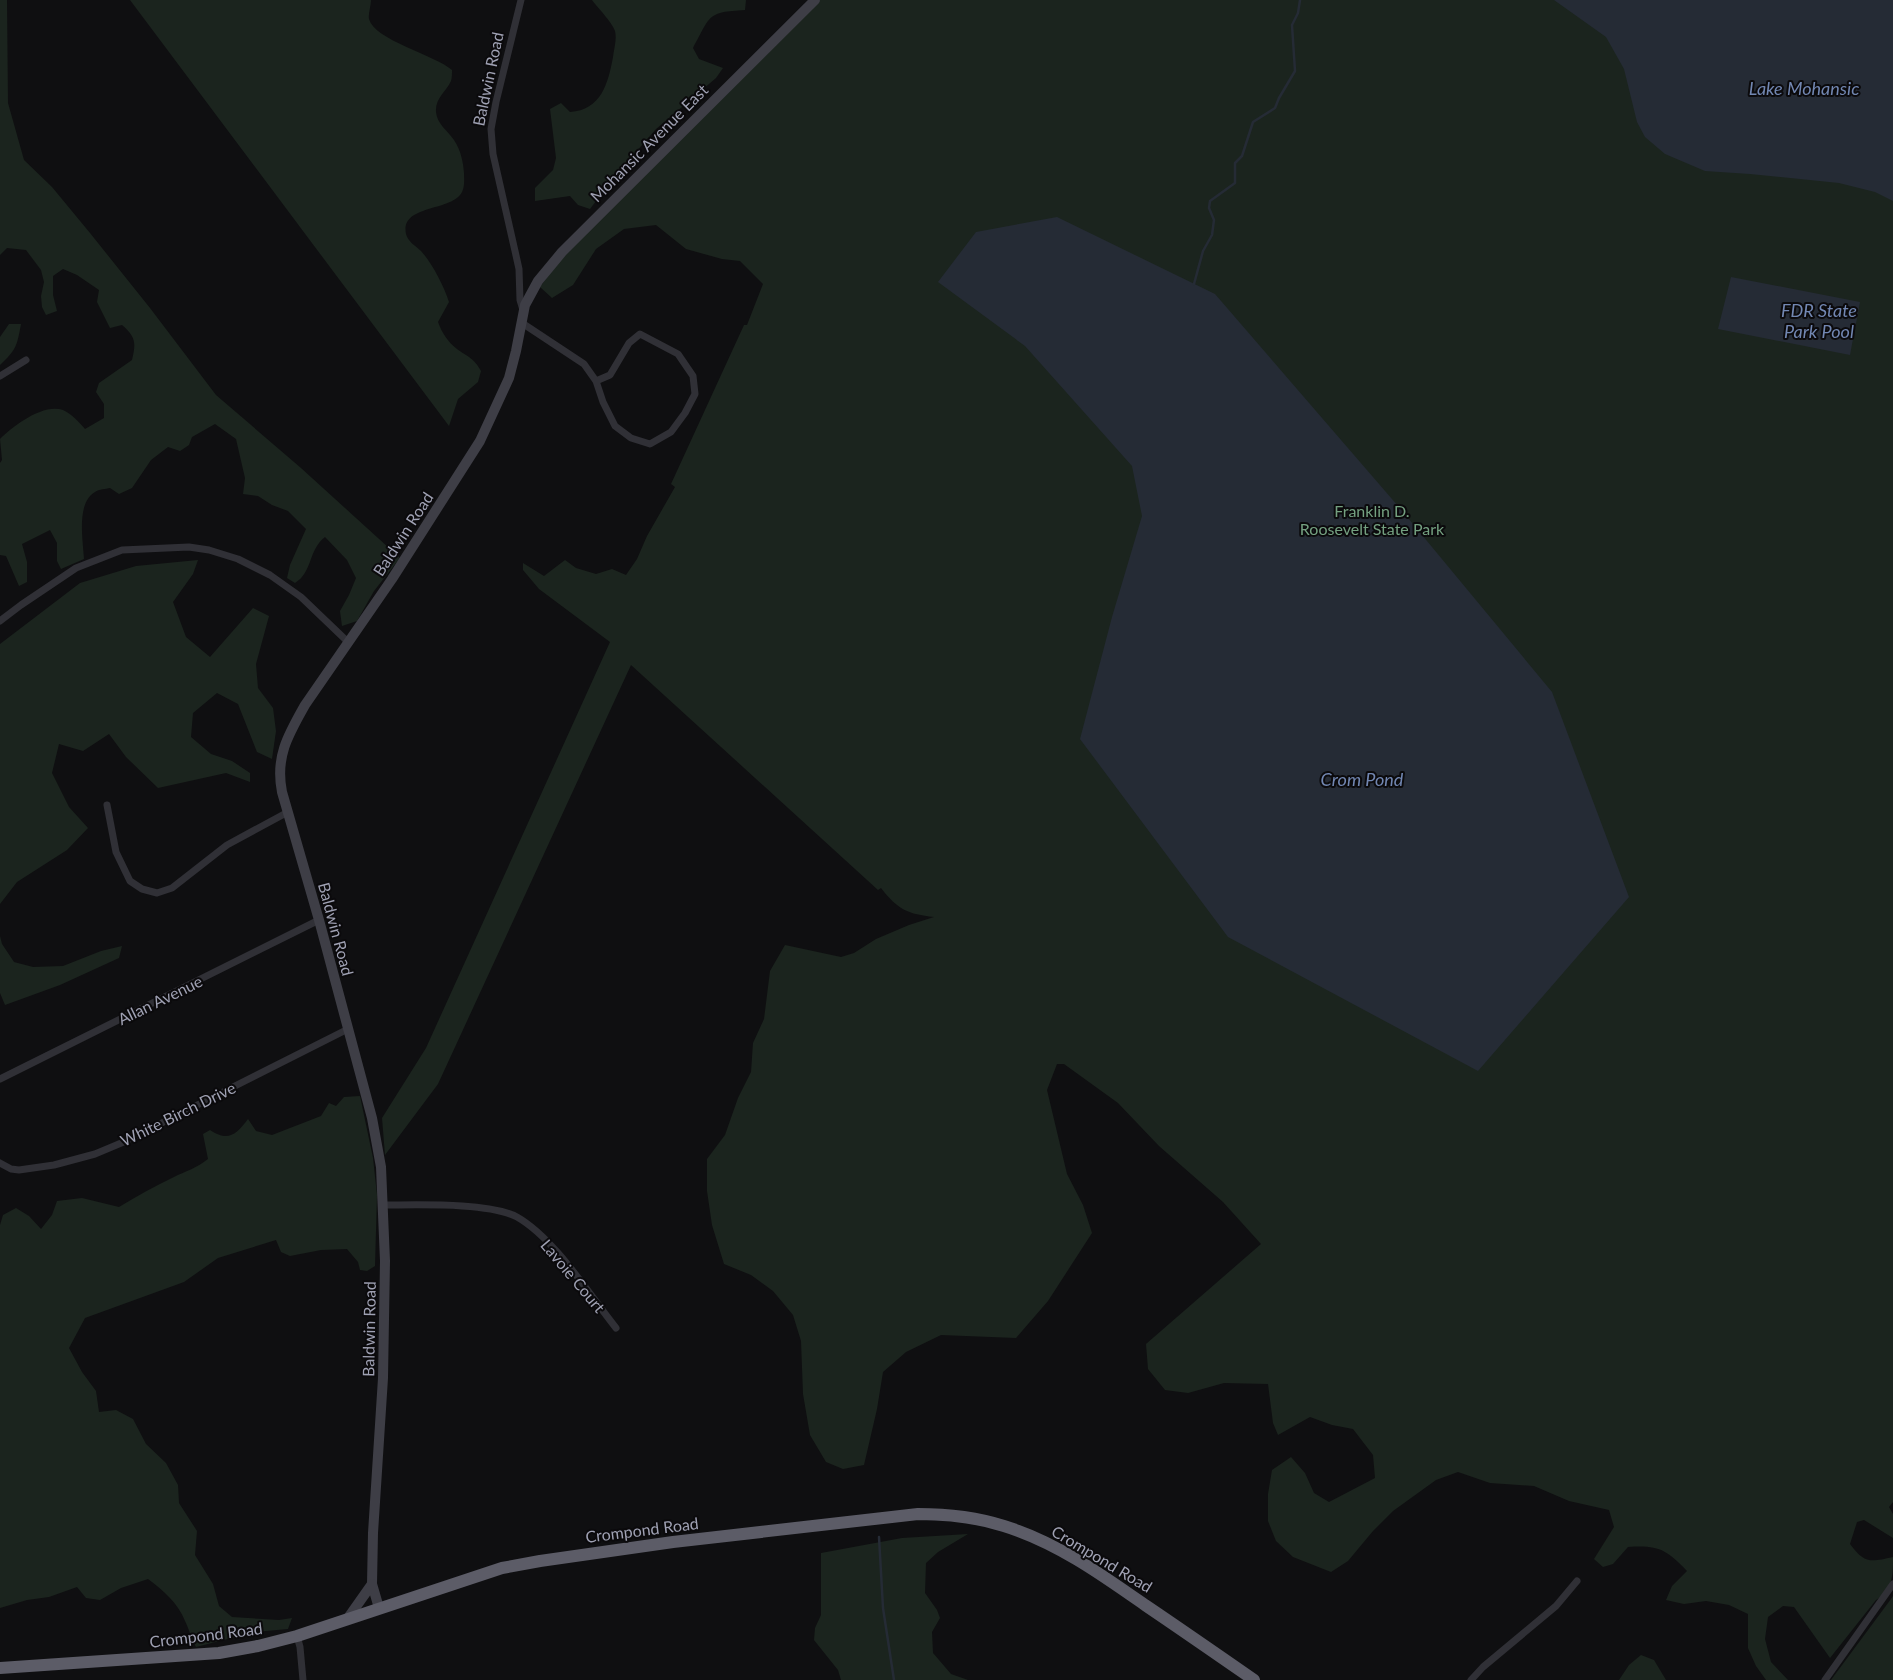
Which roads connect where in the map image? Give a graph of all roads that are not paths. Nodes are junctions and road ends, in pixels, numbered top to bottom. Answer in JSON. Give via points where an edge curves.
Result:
{"nodes":[{"id":1,"x":521,"y":0,"type":"edge"},
{"id":2,"x":815,"y":0,"type":"edge"},
{"id":3,"x":522,"y":318,"type":"junction"},
{"id":4,"x":26,"y":360,"type":"dead end"},
{"id":5,"x":0,"y":376,"type":"edge"},
{"id":6,"x":596,"y":381,"type":"junction"},
{"id":7,"x":0,"y":621,"type":"edge"},
{"id":8,"x":348,"y":642,"type":"junction"},
{"id":9,"x":107,"y":804,"type":"dead end"},
{"id":10,"x":288,"y":812,"type":"junction"},
{"id":11,"x":319,"y":920,"type":"junction"},
{"id":12,"x":348,"y":1029,"type":"junction"},
{"id":13,"x":0,"y":1079,"type":"edge"},
{"id":14,"x":0,"y":1163,"type":"edge"},
{"id":15,"x":384,"y":1205,"type":"junction"},
{"id":16,"x":616,"y":1328,"type":"dead end"},
{"id":17,"x":1577,"y":1581,"type":"dead end"},
{"id":18,"x":372,"y":1584,"type":"junction"},
{"id":19,"x":1893,"y":1584,"type":"edge"},
{"id":20,"x":380,"y":1608,"type":"junction"},
{"id":21,"x":348,"y":1618,"type":"junction"},
{"id":22,"x":297,"y":1636,"type":"junction"},
{"id":23,"x":0,"y":1668,"type":"edge"},
{"id":24,"x":303,"y":1680,"type":"edge"},
{"id":25,"x":1254,"y":1680,"type":"edge"},
{"id":26,"x":1471,"y":1680,"type":"edge"},
{"id":27,"x":1825,"y":1680,"type":"edge"}],
"edges":[{"from":1,"to":3,"type":"street","name":"Baldwin Road","via":[[491,129],[493,154],[517,260]]},
{"from":2,"to":3,"type":"street","name":"Mohansic Avenue East","via":[[562,252],[538,281]]},
{"from":3,"to":6,"type":"street","via":[[584,364]]},
{"from":3,"to":8,"type":"street","name":"Baldwin Road","via":[[509,378],[480,441]]},
{"from":4,"to":5,"type":"street"},
{"from":6,"to":6,"type":"street","via":[[615,426],[630,438],[650,444],[672,432],[695,394],[693,376],[678,354],[640,334],[629,343],[610,375]]},
{"from":7,"to":8,"type":"street","via":[[76,568],[122,550],[189,547],[238,559],[270,575],[301,597]]},
{"from":8,"to":10,"type":"street","name":"Baldwin Road","via":[[305,706],[283,750],[279,768]]},
{"from":9,"to":10,"type":"street","via":[[116,852],[130,881],[157,893],[172,888],[227,845]]},
{"from":10,"to":11,"type":"street","name":"Baldwin Road"},
{"from":11,"to":12,"type":"street","name":"Baldwin Road"},
{"from":11,"to":13,"type":"street","name":"Allan Avenue"},
{"from":12,"to":14,"type":"street","name":"White Birch Drive","via":[[95,1154],[19,1170]]},
{"from":12,"to":15,"type":"street","name":"Baldwin Road","via":[[378,1144]]},
{"from":15,"to":16,"type":"street","name":"Lavoie Court","via":[[464,1206],[515,1216],[555,1250]]},
{"from":15,"to":18,"type":"street","name":"Baldwin Road","via":[[383,1378]]},
{"from":17,"to":26,"type":"street","via":[[1556,1606]]},
{"from":18,"to":20,"type":"street","name":"Baldwin Road"},
{"from":18,"to":21,"type":"street"},
{"from":19,"to":27,"type":"street"},
{"from":20,"to":21,"type":"highway","name":"Crompond Road"},
{"from":20,"to":25,"type":"highway","name":"Crompond Road","via":[[502,1568],[552,1558],[858,1520],[937,1514],[1002,1525],[1049,1544],[1095,1570]]},
{"from":21,"to":22,"type":"highway","name":"Crompond Road"},
{"from":22,"to":23,"type":"highway","name":"Crompond Road","via":[[219,1653]]},
{"from":22,"to":24,"type":"street"}]}
